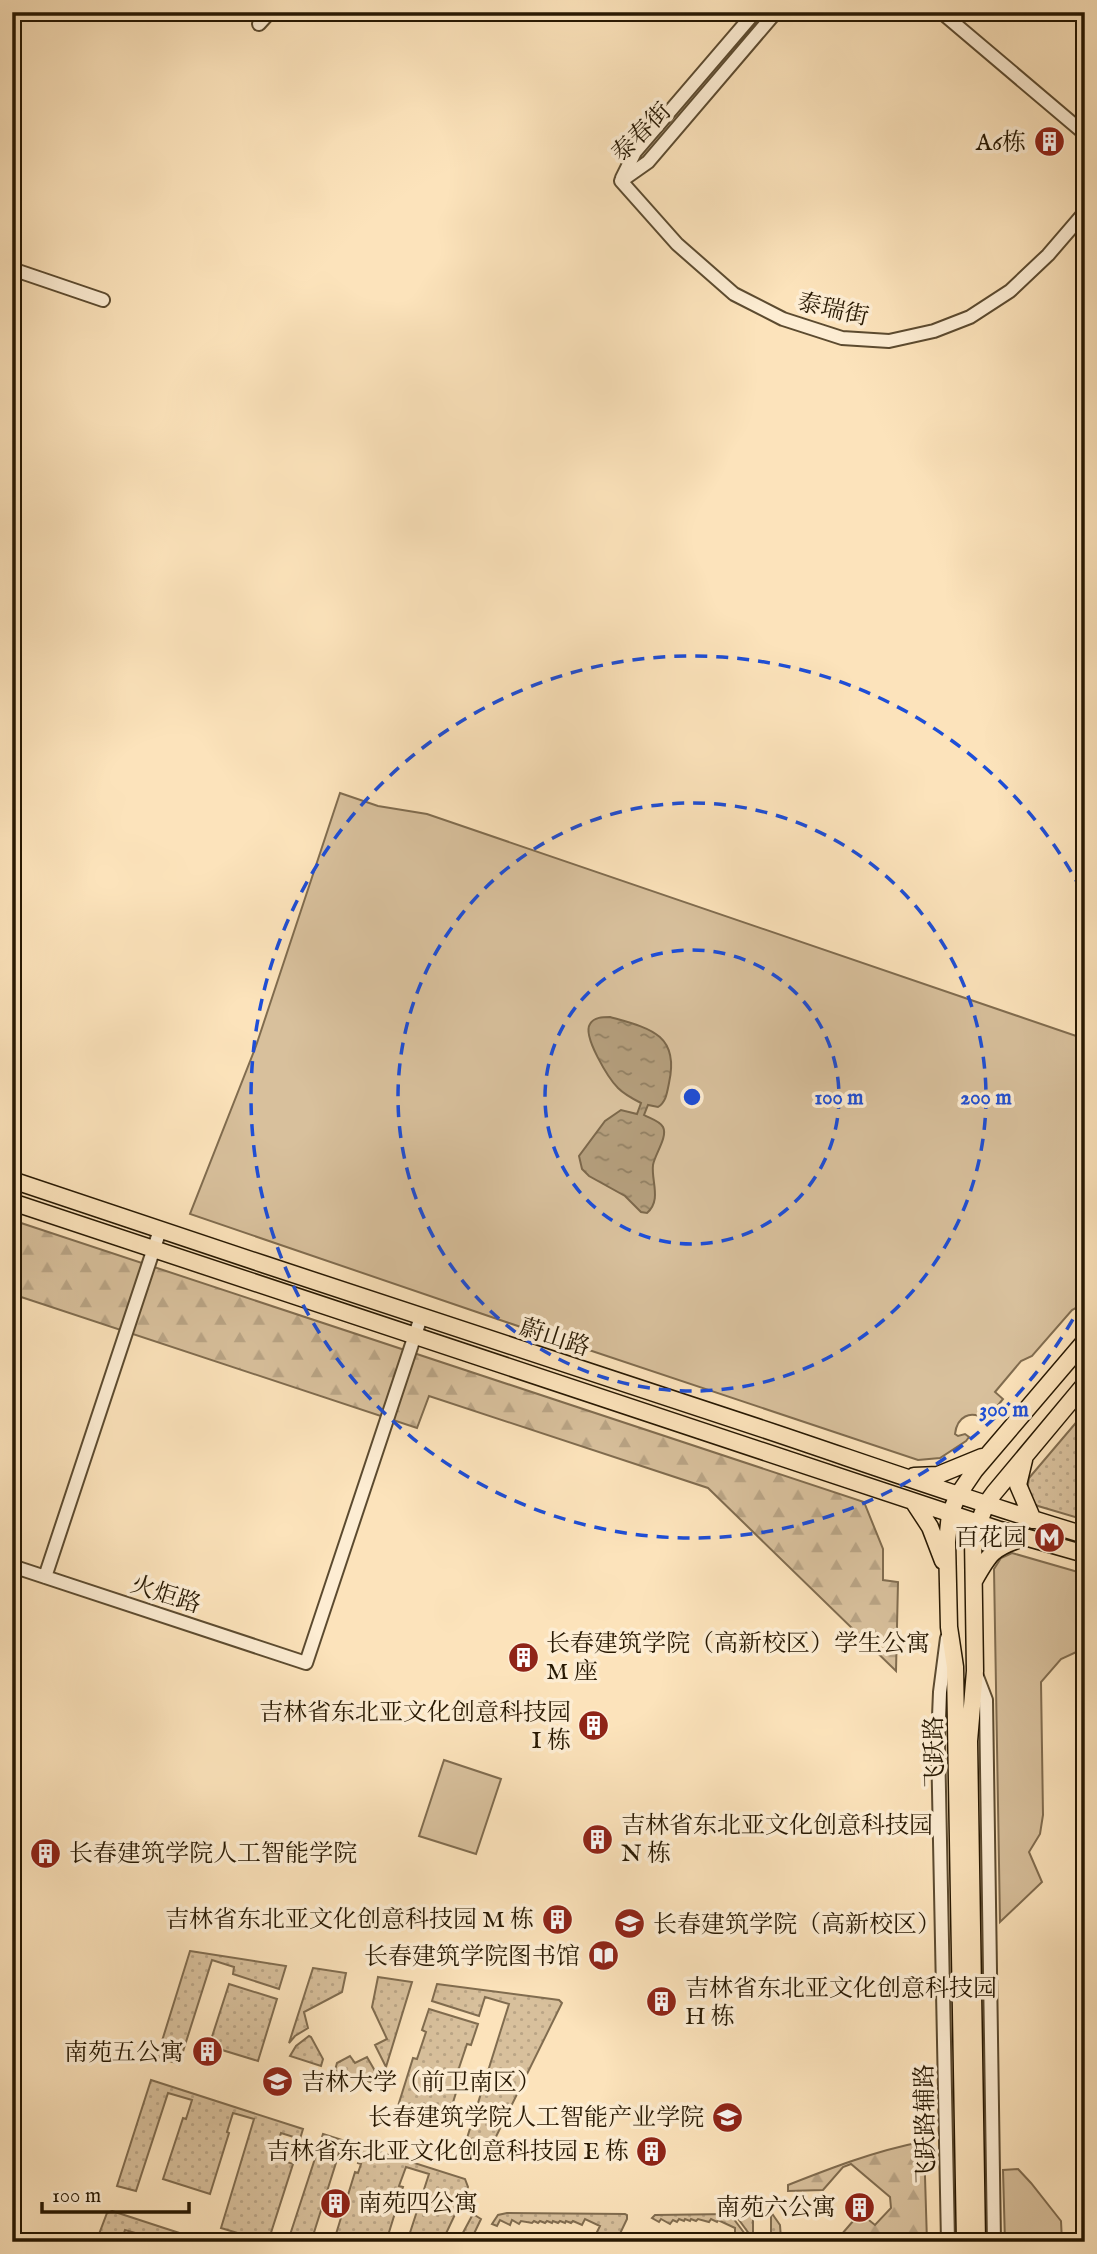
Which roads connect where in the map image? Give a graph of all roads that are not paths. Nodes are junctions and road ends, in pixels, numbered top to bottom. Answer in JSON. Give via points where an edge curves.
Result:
{"nodes":[{"id":1,"x":270,"y":12,"type":"edge"},
{"id":2,"x":755,"y":12,"type":"edge"},
{"id":3,"x":776,"y":12,"type":"edge"},
{"id":4,"x":941,"y":12,"type":"edge"},
{"id":5,"x":259,"y":24,"type":"dead end"},
{"id":6,"x":1085,"y":134,"type":"edge"},
{"id":7,"x":621,"y":181,"type":"junction"},
{"id":8,"x":1085,"y":212,"type":"edge"},
{"id":9,"x":12,"y":270,"type":"edge"},
{"id":10,"x":103,"y":300,"type":"dead end"},
{"id":11,"x":12,"y":1180,"type":"edge"},
{"id":12,"x":12,"y":1202,"type":"edge"},
{"id":13,"x":160,"y":1230,"type":"junction"},
{"id":14,"x":154,"y":1250,"type":"junction"},
{"id":15,"x":421,"y":1317,"type":"junction"},
{"id":16,"x":414,"y":1335,"type":"junction"},
{"id":17,"x":1085,"y":1341,"type":"edge"},
{"id":18,"x":1085,"y":1384,"type":"edge"},
{"id":19,"x":988,"y":1454,"type":"junction"},
{"id":20,"x":1025,"y":1454,"type":"junction"},
{"id":21,"x":904,"y":1476,"type":"junction"},
{"id":22,"x":958,"y":1495,"type":"junction"},
{"id":23,"x":913,"y":1501,"type":"junction"},
{"id":24,"x":986,"y":1504,"type":"junction"},
{"id":25,"x":950,"y":1514,"type":"junction"},
{"id":26,"x":1033,"y":1520,"type":"junction"},
{"id":27,"x":978,"y":1522,"type":"junction"},
{"id":28,"x":1085,"y":1535,"type":"edge"},
{"id":29,"x":1024,"y":1538,"type":"junction"},
{"id":30,"x":1085,"y":1554,"type":"edge"},
{"id":31,"x":12,"y":1566,"type":"edge"},
{"id":32,"x":947,"y":1570,"type":"junction"},
{"id":33,"x":45,"y":1577,"type":"junction"},
{"id":34,"x":974,"y":1581,"type":"junction"},
{"id":35,"x":949,"y":1627,"type":"junction"},
{"id":36,"x":975,"y":1671,"type":"junction"},
{"id":37,"x":942,"y":1895,"type":"junction"},
{"id":38,"x":960,"y":1923,"type":"junction"},
{"id":39,"x":961,"y":1995,"type":"junction"},
{"id":40,"x":945,"y":2034,"type":"junction"},
{"id":41,"x":948,"y":2242,"type":"edge"},
{"id":42,"x":965,"y":2242,"type":"edge"},
{"id":43,"x":977,"y":2242,"type":"edge"},
{"id":44,"x":993,"y":2242,"type":"edge"}],
"edges":[{"from":1,"to":5,"type":"street"},
{"from":2,"to":7,"type":"street","name":"泰春街","via":[[635,152]]},
{"from":3,"to":7,"type":"street","name":"泰春街","via":[[648,162]]},
{"from":4,"to":6,"type":"street"},
{"from":7,"to":8,"type":"street","name":"泰瑞街","via":[[677,244],[734,294],[783,319],[842,338],[889,341],[970,317],[1010,291]]},
{"from":9,"to":10,"type":"street"},
{"from":11,"to":13,"type":"main road","name":"蔚山路"},
{"from":12,"to":14,"type":"main road","name":"蔚山路"},
{"from":13,"to":14,"type":"street"},
{"from":13,"to":15,"type":"main road","name":"蔚山路"},
{"from":14,"to":16,"type":"main road","name":"蔚山路"},
{"from":14,"to":33,"type":"street"},
{"from":15,"to":16,"type":"street"},
{"from":15,"to":21,"type":"main road","name":"蔚山路"},
{"from":16,"to":23,"type":"main road","name":"蔚山路"},
{"from":16,"to":33,"type":"street","name":"火炬路","via":[[306,1663]]},
{"from":17,"to":19,"type":"main road","name":"飞跃路"},
{"from":18,"to":20,"type":"main road","name":"飞跃路"},
{"from":19,"to":21,"type":"main road","via":[[938,1475]]},
{"from":19,"to":22,"type":"main road","name":"飞跃路"},
{"from":20,"to":24,"type":"main road","name":"飞跃路"},
{"from":20,"to":26,"type":"main road","via":[[1018,1485]]},
{"from":21,"to":22,"type":"main road","name":"蔚山路"},
{"from":22,"to":24,"type":"main road","name":"蔚山路"},
{"from":22,"to":25,"type":"main road","name":"飞跃路"},
{"from":23,"to":25,"type":"main road","name":"蔚山路"},
{"from":23,"to":32,"type":"main road","via":[[930,1527]]},
{"from":24,"to":26,"type":"main road","name":"蔚山路"},
{"from":24,"to":27,"type":"main road","name":"飞跃路"},
{"from":25,"to":27,"type":"main road","name":"蔚山路"},
{"from":25,"to":32,"type":"main road","name":"飞跃路"},
{"from":26,"to":28,"type":"main road","name":"蔚山路"},
{"from":27,"to":29,"type":"main road","name":"蔚山路"},
{"from":27,"to":34,"type":"main road","name":"飞跃路","via":[[973,1538]]},
{"from":29,"to":30,"type":"main road","name":"蔚山路"},
{"from":29,"to":34,"type":"main road","via":[[988,1556]]},
{"from":31,"to":33,"type":"street","name":"火炬路"},
{"from":32,"to":35,"type":"main road","name":"飞跃路"},
{"from":34,"to":36,"type":"main road","name":"飞跃路"},
{"from":35,"to":37,"type":"street","name":"飞跃路辅路","via":[[938,1715]]},
{"from":35,"to":38,"type":"main road","name":"飞跃路","via":[[956,1667]]},
{"from":36,"to":43,"type":"main road","name":"飞跃路","via":[[969,1741]]},
{"from":36,"to":44,"type":"street","via":[[986,1700]]},
{"from":37,"to":38,"type":"street"},
{"from":37,"to":40,"type":"street","name":"飞跃路辅路"},
{"from":38,"to":39,"type":"main road","name":"飞跃路"},
{"from":39,"to":40,"type":"street"},
{"from":39,"to":42,"type":"main road","name":"飞跃路"},
{"from":40,"to":41,"type":"street","name":"飞跃路辅路"}]}
